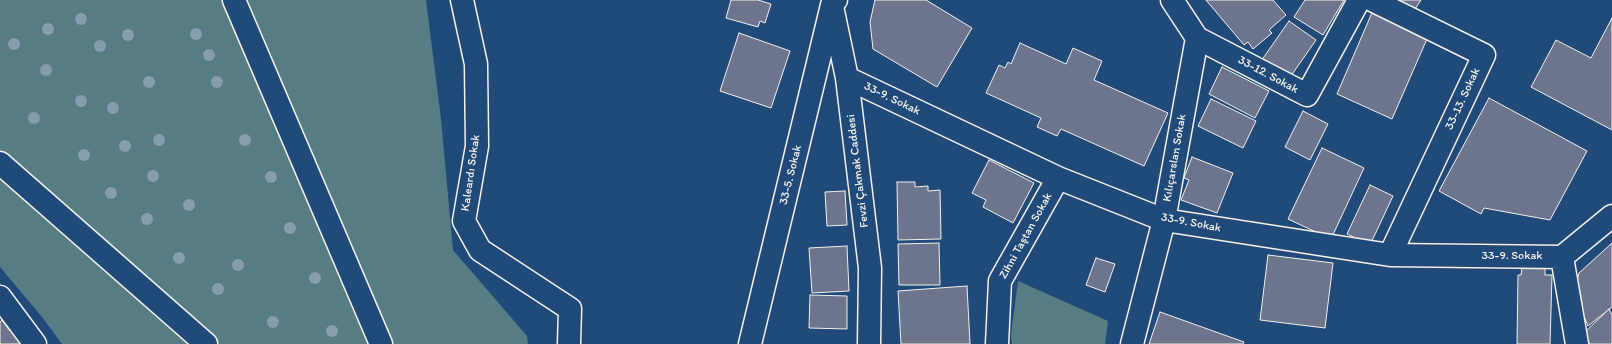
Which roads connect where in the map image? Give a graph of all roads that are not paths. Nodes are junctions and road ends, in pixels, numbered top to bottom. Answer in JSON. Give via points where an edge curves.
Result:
{"nodes":[{"id":1,"x":234,"y":0,"type":"edge"},
{"id":2,"x":462,"y":0,"type":"edge"},
{"id":3,"x":1172,"y":0,"type":"edge"},
{"id":4,"x":1359,"y":0,"type":"edge"},
{"id":5,"x":1372,"y":0,"type":"edge"},
{"id":6,"x":833,"y":2,"type":"edge"},
{"id":7,"x":1197,"y":38,"type":"junction"},
{"id":8,"x":847,"y":78,"type":"junction"},
{"id":9,"x":0,"y":163,"type":"edge"},
{"id":10,"x":1058,"y":178,"type":"junction"},
{"id":11,"x":1612,"y":216,"type":"edge"},
{"id":12,"x":1164,"y":220,"type":"junction"},
{"id":13,"x":1390,"y":255,"type":"junction"},
{"id":14,"x":1562,"y":257,"type":"junction"},
{"id":15,"x":0,"y":297,"type":"edge"},
{"id":16,"x":35,"y":344,"type":"edge"},
{"id":17,"x":206,"y":344,"type":"edge"},
{"id":18,"x":381,"y":344,"type":"edge"},
{"id":19,"x":569,"y":344,"type":"edge"},
{"id":20,"x":750,"y":344,"type":"edge"},
{"id":21,"x":869,"y":344,"type":"edge"},
{"id":22,"x":997,"y":344,"type":"edge"},
{"id":23,"x":1132,"y":344,"type":"edge"},
{"id":24,"x":1577,"y":344,"type":"edge"}],
"edges":[{"from":1,"to":18,"type":"street"},
{"from":2,"to":19,"type":"street","name":"Kaleardı Sokak","via":[[476,64],[477,146],[464,221],[480,250],[570,309]]},
{"from":3,"to":7,"type":"street"},
{"from":4,"to":7,"type":"street","name":"33-12. Sokak","via":[[1307,95]]},
{"from":5,"to":13,"type":"street","name":"33-13. Sokak","via":[[1484,55]]},
{"from":6,"to":8,"type":"street","name":"Fevzi Çakmak Caddesi"},
{"from":6,"to":20,"type":"street","name":"33-5. Sokak"},
{"from":7,"to":12,"type":"street","name":"Kılıçarslan Sokak"},
{"from":8,"to":10,"type":"street","name":"33-9. Sokak"},
{"from":8,"to":21,"type":"street","name":"Fevzi Çakmak Caddesi","via":[[870,268]]},
{"from":9,"to":17,"type":"street"},
{"from":10,"to":12,"type":"street","name":"33-9. Sokak"},
{"from":10,"to":22,"type":"street","name":"Zihni Taştan Sokak","via":[[1000,281]]},
{"from":11,"to":14,"type":"street"},
{"from":12,"to":13,"type":"street","name":"33-9. Sokak"},
{"from":12,"to":23,"type":"street","name":"Kılıçarslan Sokak"},
{"from":13,"to":14,"type":"street","name":"33-9. Sokak"},
{"from":14,"to":24,"type":"street"},
{"from":15,"to":16,"type":"street"}]}
